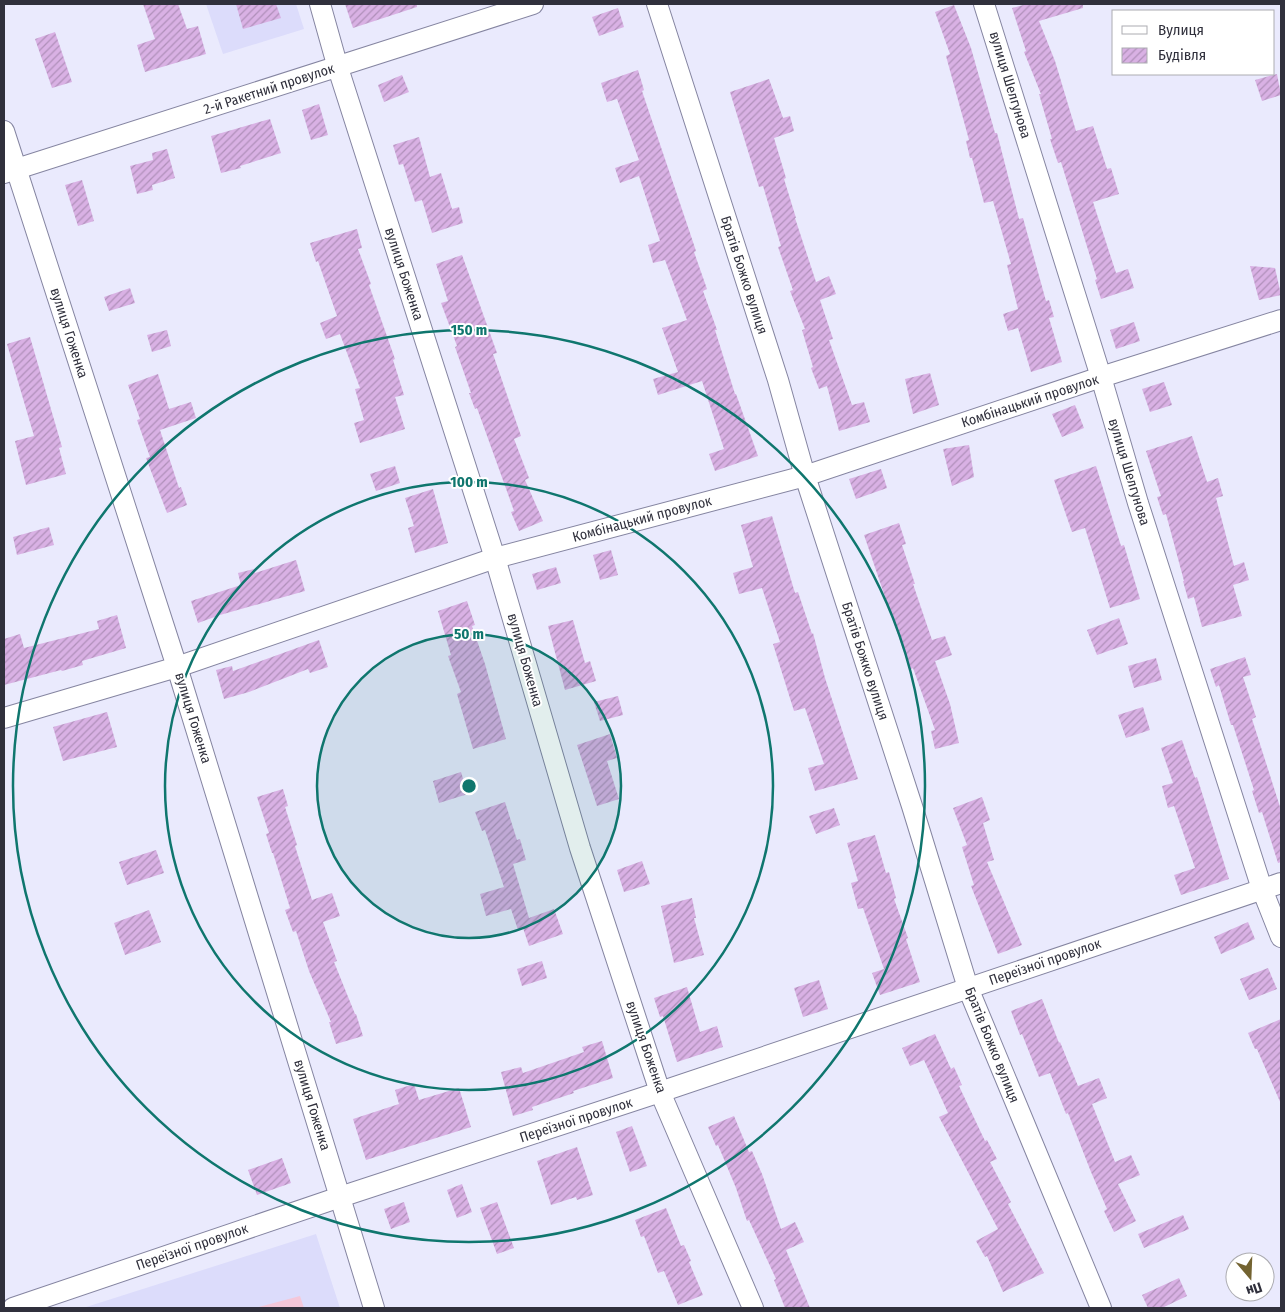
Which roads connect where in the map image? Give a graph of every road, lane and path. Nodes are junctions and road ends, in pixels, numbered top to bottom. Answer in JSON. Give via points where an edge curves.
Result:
{"nodes":[{"id":1,"x":320,"y":4,"type":"edge"},
{"id":2,"x":533,"y":4,"type":"edge"},
{"id":3,"x":657,"y":4,"type":"edge"},
{"id":4,"x":984,"y":4,"type":"edge"},
{"id":5,"x":338,"y":68,"type":"junction"},
{"id":6,"x":4,"y":131,"type":"edge"},
{"id":7,"x":10,"y":171,"type":"edge"},
{"id":8,"x":1281,"y":320,"type":"edge"},
{"id":9,"x":1101,"y":377,"type":"junction"},
{"id":10,"x":805,"y":476,"type":"junction"},
{"id":11,"x":495,"y":558,"type":"junction"},
{"id":12,"x":177,"y":667,"type":"junction"},
{"id":13,"x":4,"y":718,"type":"edge"},
{"id":14,"x":1281,"y":882,"type":"edge"},
{"id":15,"x":1262,"y":889,"type":"junction"},
{"id":16,"x":1281,"y":937,"type":"edge"},
{"id":17,"x":968,"y":988,"type":"junction"},
{"id":18,"x":660,"y":1092,"type":"junction"},
{"id":19,"x":340,"y":1197,"type":"junction"},
{"id":20,"x":14,"y":1308,"type":"edge"},
{"id":21,"x":374,"y":1308,"type":"edge"},
{"id":22,"x":753,"y":1308,"type":"edge"},
{"id":23,"x":1101,"y":1308,"type":"edge"}],
"edges":[{"from":1,"to":5,"type":"street","name":"вулиця Боженка"},
{"from":2,"to":5,"type":"street","name":"2-й Ракетний провулок"},
{"from":3,"to":10,"type":"street","name":"Братів Божко вулиця","via":[[778,380]]},
{"from":4,"to":9,"type":"street","name":"вулиця Шелгунова"},
{"from":5,"to":7,"type":"street","name":"2-й Ракетний провулок"},
{"from":5,"to":11,"type":"street","name":"вулиця Боженка"},
{"from":6,"to":7,"type":"street","name":"вулиця Гоженка"},
{"from":7,"to":12,"type":"street","name":"вулиця Гоженка"},
{"from":8,"to":9,"type":"street","name":"Комбінацький провулок"},
{"from":9,"to":10,"type":"street","name":"Комбінацький провулок"},
{"from":9,"to":15,"type":"street","name":"вулиця Шелгунова","via":[[1138,503]]},
{"from":10,"to":11,"type":"street","name":"Комбінацький провулок"},
{"from":10,"to":17,"type":"street","name":"Братів Божко вулиця"},
{"from":11,"to":12,"type":"street","name":"Комбінацький провулок"},
{"from":11,"to":18,"type":"street","name":"вулиця Боженка","via":[[580,848]]},
{"from":12,"to":13,"type":"street","name":"Комбінацький провулок"},
{"from":12,"to":19,"type":"street","name":"вулиця Гоженка"},
{"from":14,"to":15,"type":"street","name":"Переїзної провулок"},
{"from":15,"to":16,"type":"street","name":"вулиця Шелгунова"},
{"from":15,"to":17,"type":"street","name":"Переїзної провулок"},
{"from":17,"to":18,"type":"street","name":"Переїзної провулок"},
{"from":17,"to":23,"type":"street","name":"Братів Божко вулиця"},
{"from":18,"to":19,"type":"street","name":"Переїзної провулок"},
{"from":18,"to":22,"type":"street","name":"вулиця Боженка"},
{"from":19,"to":20,"type":"street","name":"Переїзної провулок"},
{"from":19,"to":21,"type":"street","name":"вулиця Гоженка"}]}
